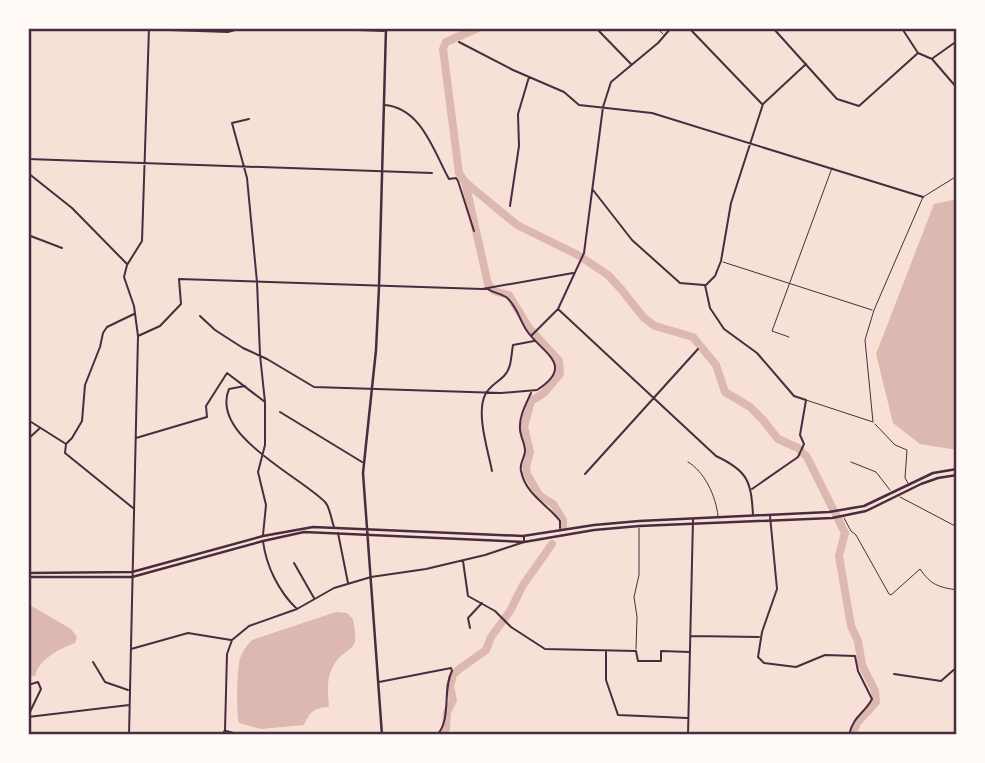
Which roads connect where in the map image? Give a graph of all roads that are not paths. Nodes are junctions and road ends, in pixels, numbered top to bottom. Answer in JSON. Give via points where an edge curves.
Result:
{"nodes":[{"id":1,"x":108,"y":28,"type":"edge"},
{"id":2,"x":242,"y":28,"type":"edge"},
{"id":3,"x":304,"y":28,"type":"edge"},
{"id":4,"x":596,"y":28,"type":"edge"},
{"id":5,"x":657,"y":28,"type":"edge"},
{"id":6,"x":671,"y":28,"type":"edge"},
{"id":7,"x":689,"y":28,"type":"edge"},
{"id":8,"x":773,"y":28,"type":"edge"},
{"id":9,"x":149,"y":29,"type":"edge"},
{"id":10,"x":386,"y":30,"type":"edge"},
{"id":11,"x":903,"y":30,"type":"dead end"},
{"id":12,"x":664,"y":37,"type":"junction"},
{"id":13,"x":957,"y":41,"type":"edge"},
{"id":14,"x":459,"y":42,"type":"dead end"},
{"id":15,"x":918,"y":53,"type":"junction"},
{"id":16,"x":932,"y":59,"type":"junction"},
{"id":17,"x":632,"y":64,"type":"junction"},
{"id":18,"x":806,"y":64,"type":"junction"},
{"id":19,"x":529,"y":76,"type":"junction"},
{"id":20,"x":957,"y":88,"type":"edge"},
{"id":21,"x":763,"y":104,"type":"junction"},
{"id":22,"x":384,"y":105,"type":"junction"},
{"id":23,"x":603,"y":107,"type":"junction"},
{"id":24,"x":249,"y":119,"type":"dead end"},
{"id":25,"x":750,"y":143,"type":"junction"},
{"id":26,"x":28,"y":159,"type":"edge"},
{"id":27,"x":145,"y":162,"type":"junction"},
{"id":28,"x":243,"y":166,"type":"junction"},
{"id":29,"x":832,"y":168,"type":"junction"},
{"id":30,"x":383,"y":172,"type":"junction"},
{"id":31,"x":28,"y":173,"type":"edge"},
{"id":32,"x":432,"y":173,"type":"dead end"},
{"id":33,"x":957,"y":176,"type":"edge"},
{"id":34,"x":593,"y":189,"type":"junction"},
{"id":35,"x":923,"y":197,"type":"junction"},
{"id":36,"x":510,"y":206,"type":"dead end"},
{"id":37,"x":474,"y":231,"type":"dead end"},
{"id":38,"x":28,"y":235,"type":"edge"},
{"id":39,"x":62,"y":248,"type":"dead end"},
{"id":40,"x":721,"y":261,"type":"junction"},
{"id":41,"x":127,"y":265,"type":"junction"},
{"id":42,"x":573,"y":273,"type":"junction"},
{"id":43,"x":257,"y":282,"type":"junction"},
{"id":44,"x":790,"y":282,"type":"junction"},
{"id":45,"x":705,"y":285,"type":"junction"},
{"id":46,"x":379,"y":287,"type":"junction"},
{"id":47,"x":486,"y":288,"type":"junction"},
{"id":48,"x":558,"y":309,"type":"junction"},
{"id":49,"x":874,"y":310,"type":"junction"},
{"id":50,"x":135,"y":314,"type":"junction"},
{"id":51,"x":200,"y":316,"type":"dead end"},
{"id":52,"x":138,"y":336,"type":"junction"},
{"id":53,"x":531,"y":336,"type":"junction"},
{"id":54,"x":789,"y":337,"type":"dead end"},
{"id":55,"x":534,"y":340,"type":"junction"},
{"id":56,"x":698,"y":349,"type":"dead end"},
{"id":57,"x":260,"y":355,"type":"junction"},
{"id":58,"x":245,"y":386,"type":"junction"},
{"id":59,"x":372,"y":390,"type":"junction"},
{"id":60,"x":487,"y":391,"type":"junction"},
{"id":61,"x":531,"y":392,"type":"junction"},
{"id":62,"x":654,"y":399,"type":"junction"},
{"id":63,"x":806,"y":400,"type":"junction"},
{"id":64,"x":265,"y":402,"type":"junction"},
{"id":65,"x":280,"y":412,"type":"dead end"},
{"id":66,"x":28,"y":420,"type":"edge"},
{"id":67,"x":873,"y":422,"type":"junction"},
{"id":68,"x":40,"y":427,"type":"junction"},
{"id":69,"x":135,"y":438,"type":"junction"},
{"id":70,"x":28,"y":439,"type":"edge"},
{"id":71,"x":65,"y":444,"type":"junction"},
{"id":72,"x":262,"y":454,"type":"junction"},
{"id":73,"x":363,"y":462,"type":"junction"},
{"id":74,"x":688,"y":462,"type":"dead end"},
{"id":75,"x":852,"y":462,"type":"dead end"},
{"id":76,"x":957,"y":469,"type":"edge"},
{"id":77,"x":492,"y":471,"type":"dead end"},
{"id":78,"x":585,"y":474,"type":"dead end"},
{"id":79,"x":957,"y":475,"type":"edge"},
{"id":80,"x":908,"y":483,"type":"junction"},
{"id":81,"x":752,"y":490,"type":"junction"},
{"id":82,"x":892,"y":492,"type":"junction"},
{"id":83,"x":899,"y":496,"type":"junction"},
{"id":84,"x":134,"y":508,"type":"junction"},
{"id":85,"x":753,"y":516,"type":"junction"},
{"id":86,"x":842,"y":516,"type":"junction"},
{"id":87,"x":719,"y":518,"type":"junction"},
{"id":88,"x":770,"y":518,"type":"junction"},
{"id":89,"x":693,"y":521,"type":"junction"},
{"id":90,"x":639,"y":524,"type":"junction"},
{"id":91,"x":957,"y":527,"type":"edge"},
{"id":92,"x":336,"y":528,"type":"junction"},
{"id":93,"x":559,"y":531,"type":"junction"},
{"id":94,"x":338,"y":533,"type":"junction"},
{"id":95,"x":366,"y":533,"type":"junction"},
{"id":96,"x":523,"y":536,"type":"junction"},
{"id":97,"x":263,"y":538,"type":"junction"},
{"id":98,"x":524,"y":542,"type":"junction"},
{"id":99,"x":463,"y":561,"type":"junction"},
{"id":100,"x":294,"y":564,"type":"dead end"},
{"id":101,"x":132,"y":572,"type":"junction"},
{"id":102,"x":28,"y":575,"type":"edge"},
{"id":103,"x":371,"y":577,"type":"junction"},
{"id":104,"x":132,"y":578,"type":"junction"},
{"id":105,"x":349,"y":584,"type":"junction"},
{"id":106,"x":957,"y":590,"type":"edge"},
{"id":107,"x":314,"y":598,"type":"junction"},
{"id":108,"x":482,"y":603,"type":"junction"},
{"id":109,"x":297,"y":609,"type":"junction"},
{"id":110,"x":470,"y":628,"type":"dead end"},
{"id":111,"x":690,"y":636,"type":"junction"},
{"id":112,"x":761,"y":637,"type":"junction"},
{"id":113,"x":232,"y":640,"type":"junction"},
{"id":114,"x":130,"y":649,"type":"junction"},
{"id":115,"x":606,"y":650,"type":"junction"},
{"id":116,"x":636,"y":650,"type":"junction"},
{"id":117,"x":690,"y":652,"type":"junction"},
{"id":118,"x":93,"y":662,"type":"dead end"},
{"id":119,"x":957,"y":667,"type":"edge"},
{"id":120,"x":894,"y":674,"type":"dead end"},
{"id":121,"x":379,"y":682,"type":"junction"},
{"id":122,"x":28,"y":685,"type":"edge"},
{"id":123,"x":129,"y":690,"type":"junction"},
{"id":124,"x":130,"y":705,"type":"junction"},
{"id":125,"x":28,"y":717,"type":"edge"},
{"id":126,"x":688,"y":718,"type":"junction"},
{"id":127,"x":225,"y":730,"type":"junction"},
{"id":128,"x":130,"y":735,"type":"edge"},
{"id":129,"x":222,"y":735,"type":"edge"},
{"id":130,"x":241,"y":735,"type":"edge"},
{"id":131,"x":382,"y":735,"type":"edge"},
{"id":132,"x":438,"y":735,"type":"edge"},
{"id":133,"x":688,"y":735,"type":"edge"},
{"id":134,"x":849,"y":735,"type":"edge"}],
"edges":[{"from":1,"to":9,"type":"street"},
{"from":2,"to":9,"type":"street","via":[[228,32]]},
{"from":3,"to":10,"type":"street"},
{"from":4,"to":17,"type":"street"},
{"from":5,"to":12,"type":"lane"},
{"from":6,"to":12,"type":"street"},
{"from":7,"to":21,"type":"street"},
{"from":8,"to":18,"type":"street"},
{"from":9,"to":27,"type":"street"},
{"from":10,"to":22,"type":"street"},
{"from":11,"to":15,"type":"street"},
{"from":12,"to":17,"type":"street"},
{"from":13,"to":16,"type":"street"},
{"from":14,"to":19,"type":"street"},
{"from":15,"to":16,"type":"street"},
{"from":15,"to":18,"type":"street","via":[[859,106],[837,99]]},
{"from":16,"to":20,"type":"street"},
{"from":17,"to":23,"type":"street","via":[[608,86]]},
{"from":18,"to":21,"type":"street"},
{"from":19,"to":23,"type":"street","via":[[565,92],[579,105]]},
{"from":19,"to":36,"type":"street","via":[[518,114],[519,146]]},
{"from":21,"to":25,"type":"street"},
{"from":22,"to":30,"type":"street"},
{"from":22,"to":37,"type":"street","via":[[399,106],[425,133],[449,179],[458,181]]},
{"from":23,"to":25,"type":"street","via":[[652,113]]},
{"from":23,"to":34,"type":"street"},
{"from":24,"to":28,"type":"street","via":[[232,123]]},
{"from":25,"to":29,"type":"street"},
{"from":25,"to":40,"type":"street","via":[[731,203]]},
{"from":26,"to":27,"type":"street"},
{"from":27,"to":28,"type":"street"},
{"from":27,"to":41,"type":"street","via":[[142,241]]},
{"from":28,"to":30,"type":"street"},
{"from":28,"to":43,"type":"street"},
{"from":29,"to":35,"type":"street"},
{"from":29,"to":44,"type":"lane"},
{"from":30,"to":32,"type":"street"},
{"from":30,"to":46,"type":"street"},
{"from":31,"to":41,"type":"street","via":[[72,208]]},
{"from":33,"to":35,"type":"lane"},
{"from":34,"to":42,"type":"street","via":[[584,253]]},
{"from":34,"to":45,"type":"street","via":[[632,240],[674,277],[685,284]]},
{"from":35,"to":49,"type":"lane"},
{"from":38,"to":39,"type":"street"},
{"from":40,"to":44,"type":"lane"},
{"from":40,"to":45,"type":"street"},
{"from":41,"to":50,"type":"street","via":[[124,277]]},
{"from":42,"to":47,"type":"street"},
{"from":42,"to":48,"type":"street"},
{"from":43,"to":46,"type":"street"},
{"from":43,"to":52,"type":"street","via":[[179,279],[181,304],[160,326]]},
{"from":43,"to":57,"type":"street"},
{"from":44,"to":49,"type":"lane"},
{"from":44,"to":54,"type":"lane","via":[[772,331]]},
{"from":45,"to":63,"type":"street","via":[[710,308],[724,329],[757,352],[794,396]]},
{"from":46,"to":47,"type":"street"},
{"from":46,"to":59,"type":"street"},
{"from":47,"to":53,"type":"street","via":[[509,300]]},
{"from":48,"to":53,"type":"street"},
{"from":48,"to":62,"type":"street"},
{"from":49,"to":67,"type":"lane","via":[[865,340]]},
{"from":50,"to":52,"type":"street"},
{"from":50,"to":71,"type":"street","via":[[103,333],[85,386],[82,421]]},
{"from":51,"to":57,"type":"street","via":[[215,330]]},
{"from":52,"to":69,"type":"street"},
{"from":53,"to":55,"type":"street"},
{"from":55,"to":60,"type":"street","via":[[513,345],[505,375]]},
{"from":55,"to":61,"type":"street","via":[[552,357],[556,369],[543,387]]},
{"from":56,"to":62,"type":"street"},
{"from":57,"to":59,"type":"street","via":[[314,387]]},
{"from":57,"to":64,"type":"street"},
{"from":58,"to":64,"type":"street"},
{"from":58,"to":69,"type":"street","via":[[227,373],[206,406],[207,417]]},
{"from":58,"to":72,"type":"street","via":[[229,389],[229,415],[235,429]]},
{"from":59,"to":60,"type":"street"},
{"from":59,"to":73,"type":"street"},
{"from":60,"to":61,"type":"street"},
{"from":60,"to":77,"type":"street","via":[[481,412]]},
{"from":61,"to":93,"type":"street","via":[[521,418],[526,452],[521,473],[536,499],[561,521]]},
{"from":62,"to":78,"type":"street"},
{"from":62,"to":81,"type":"street","via":[[716,456],[744,474]]},
{"from":63,"to":67,"type":"lane"},
{"from":63,"to":81,"type":"street","via":[[800,435],[804,444],[797,457]]},
{"from":64,"to":72,"type":"street"},
{"from":65,"to":73,"type":"street"},
{"from":66,"to":68,"type":"street"},
{"from":67,"to":80,"type":"lane","via":[[895,445],[907,450]]},
{"from":68,"to":70,"type":"street"},
{"from":68,"to":71,"type":"street"},
{"from":69,"to":84,"type":"street"},
{"from":71,"to":84,"type":"street","via":[[65,453]]},
{"from":72,"to":92,"type":"street","via":[[327,504]]},
{"from":72,"to":97,"type":"street","via":[[258,478],[266,505]]},
{"from":73,"to":95,"type":"street"},
{"from":74,"to":87,"type":"lane","via":[[702,473]]},
{"from":75,"to":82,"type":"lane","via":[[876,472]]},
{"from":76,"to":80,"type":"street"},
{"from":79,"to":83,"type":"street","via":[[938,478]]},
{"from":80,"to":82,"type":"street"},
{"from":81,"to":85,"type":"street"},
{"from":82,"to":83,"type":"street"},
{"from":82,"to":88,"type":"street","via":[[864,506]]},
{"from":83,"to":86,"type":"street"},
{"from":83,"to":91,"type":"lane"},
{"from":84,"to":101,"type":"street"},
{"from":85,"to":87,"type":"street"},
{"from":85,"to":88,"type":"street"},
{"from":86,"to":88,"type":"street"},
{"from":86,"to":106,"type":"lane","via":[[888,594],[920,569],[936,587]]},
{"from":87,"to":89,"type":"street"},
{"from":88,"to":89,"type":"street"},
{"from":88,"to":112,"type":"street","via":[[777,589]]},
{"from":89,"to":90,"type":"street"},
{"from":89,"to":111,"type":"street"},
{"from":90,"to":93,"type":"street"},
{"from":90,"to":98,"type":"street"},
{"from":90,"to":116,"type":"lane"},
{"from":92,"to":94,"type":"street"},
{"from":92,"to":95,"type":"street"},
{"from":92,"to":97,"type":"street","via":[[302,528]]},
{"from":93,"to":96,"type":"street"},
{"from":94,"to":95,"type":"street"},
{"from":94,"to":97,"type":"street"},
{"from":94,"to":105,"type":"street"},
{"from":95,"to":96,"type":"street"},
{"from":95,"to":98,"type":"street"},
{"from":95,"to":103,"type":"street"},
{"from":96,"to":98,"type":"street"},
{"from":97,"to":101,"type":"street"},
{"from":97,"to":104,"type":"street"},
{"from":97,"to":109,"type":"street","via":[[274,578]]},
{"from":98,"to":99,"type":"street"},
{"from":99,"to":103,"type":"street"},
{"from":99,"to":108,"type":"street","via":[[468,596]]},
{"from":100,"to":107,"type":"street"},
{"from":101,"to":102,"type":"street"},
{"from":101,"to":104,"type":"street"},
{"from":102,"to":104,"type":"street"},
{"from":103,"to":105,"type":"street"},
{"from":103,"to":121,"type":"street"},
{"from":104,"to":114,"type":"street"},
{"from":105,"to":107,"type":"street"},
{"from":107,"to":109,"type":"street"},
{"from":108,"to":110,"type":"street","via":[[468,618]]},
{"from":108,"to":115,"type":"street","via":[[545,649]]},
{"from":109,"to":113,"type":"street","via":[[249,625]]},
{"from":111,"to":112,"type":"street"},
{"from":111,"to":117,"type":"street"},
{"from":112,"to":134,"type":"street","via":[[758,657],[764,663],[796,667],[824,655],[855,656],[872,699],[853,721]]},
{"from":113,"to":114,"type":"street","via":[[188,633]]},
{"from":113,"to":127,"type":"street","via":[[226,663]]},
{"from":114,"to":123,"type":"street"},
{"from":115,"to":116,"type":"street"},
{"from":115,"to":126,"type":"street","via":[[606,680],[618,715]]},
{"from":116,"to":117,"type":"street","via":[[638,661],[661,662],[661,651]]},
{"from":117,"to":126,"type":"street"},
{"from":118,"to":123,"type":"street","via":[[105,682]]},
{"from":119,"to":120,"type":"street","via":[[941,681]]},
{"from":121,"to":131,"type":"street"},
{"from":121,"to":132,"type":"street","via":[[451,668],[444,726]]},
{"from":122,"to":125,"type":"street","via":[[38,682],[41,689]]},
{"from":123,"to":124,"type":"street"},
{"from":124,"to":125,"type":"street"},
{"from":124,"to":128,"type":"street"},
{"from":126,"to":133,"type":"street"},
{"from":127,"to":129,"type":"street"},
{"from":127,"to":130,"type":"street"}]}
